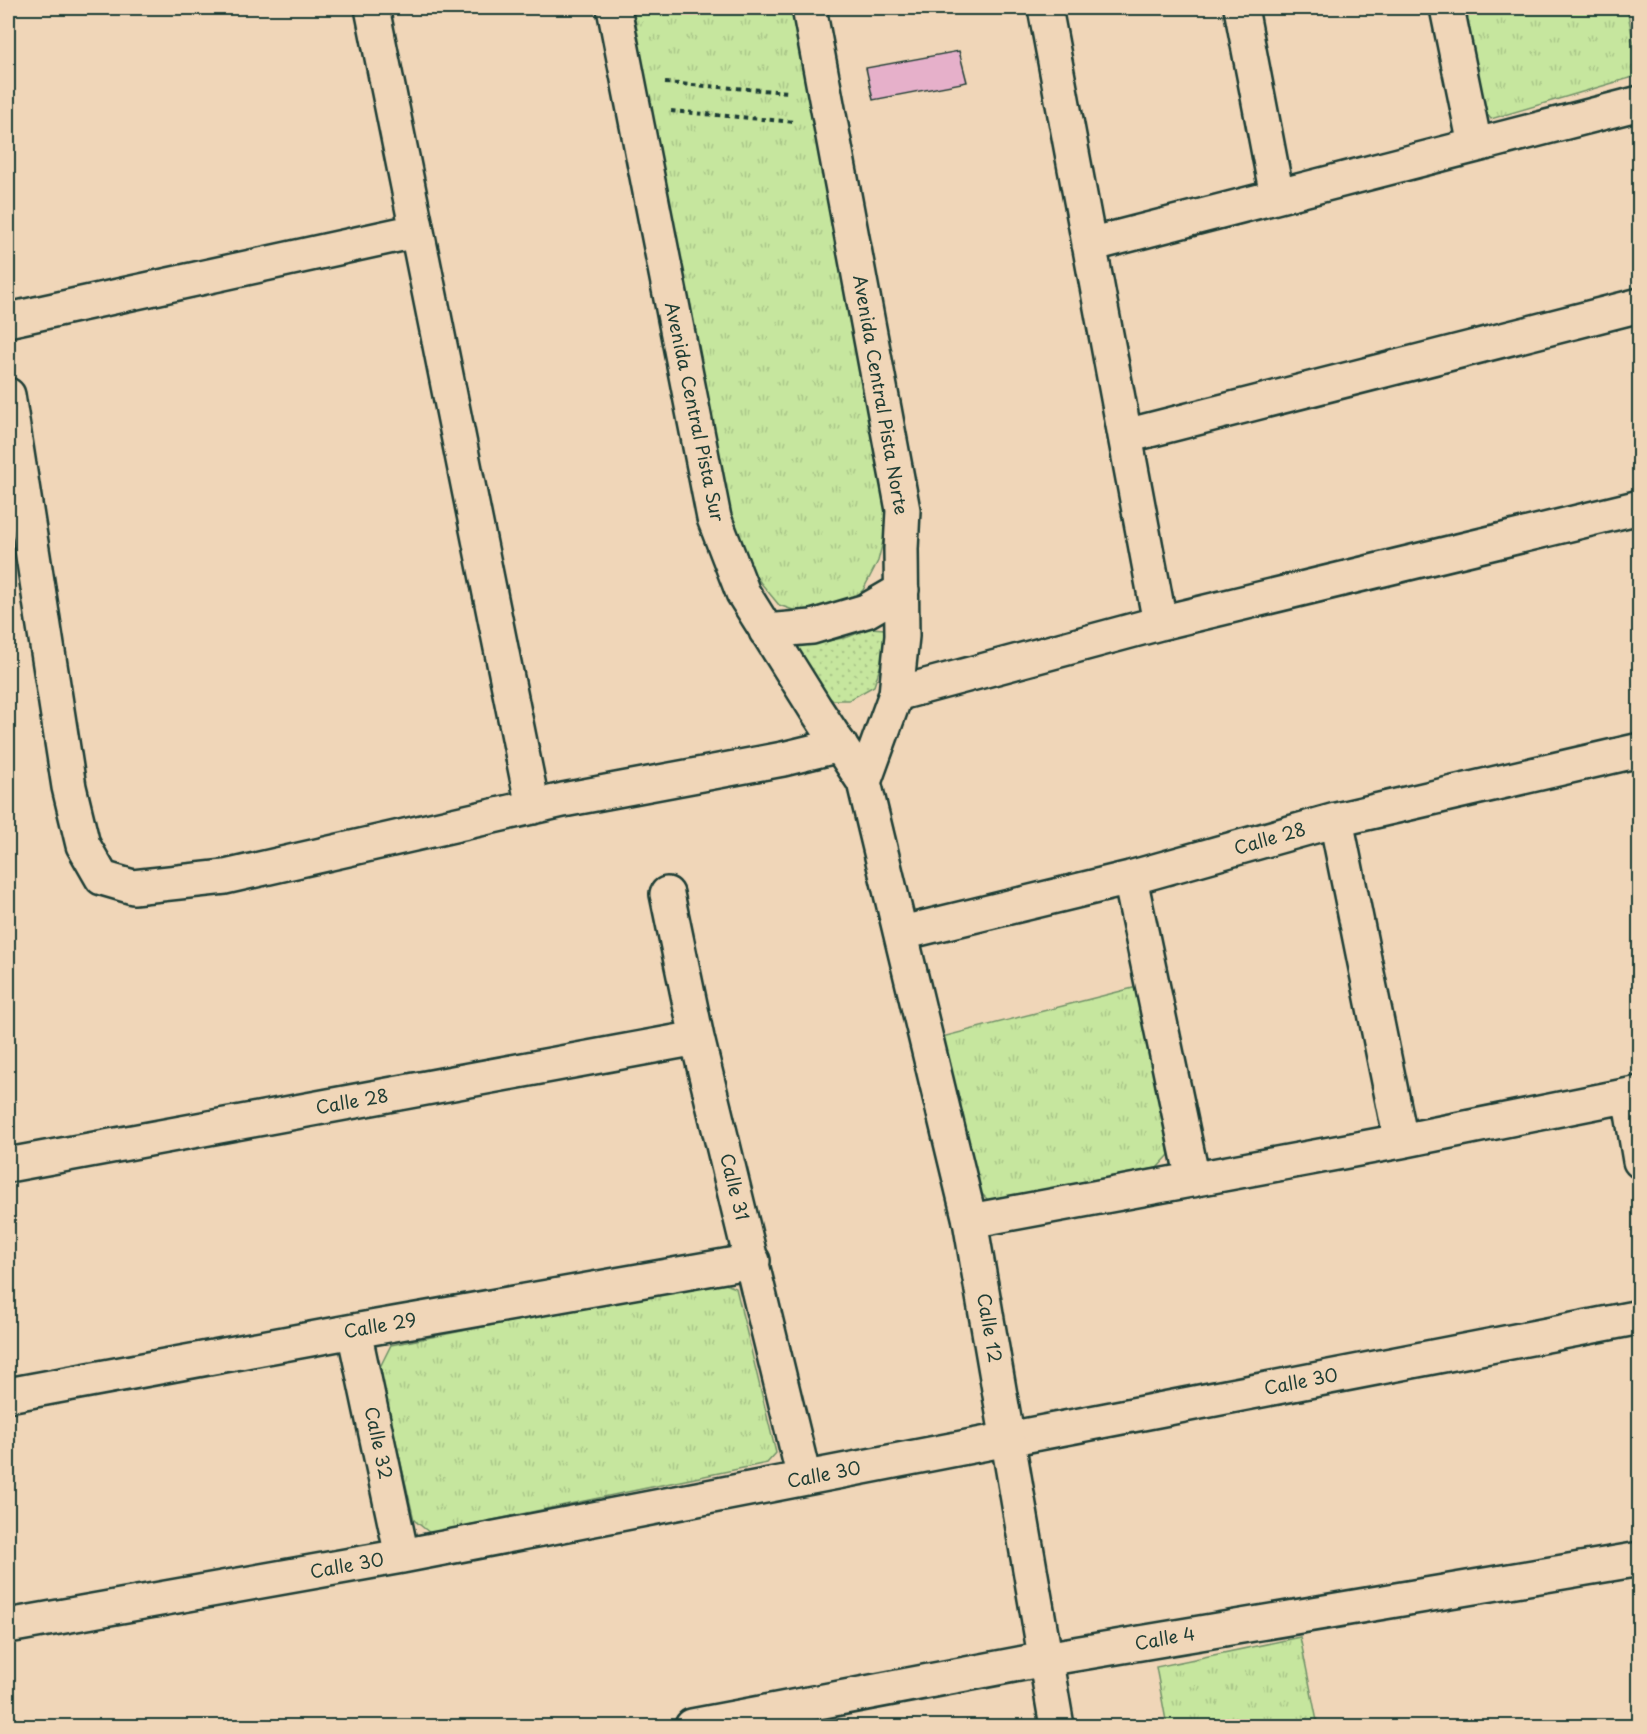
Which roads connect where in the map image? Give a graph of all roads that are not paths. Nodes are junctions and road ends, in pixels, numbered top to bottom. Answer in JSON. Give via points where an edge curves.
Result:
{"nodes":[{"id":1,"x":372,"y":8,"type":"edge"},
{"id":2,"x":614,"y":8,"type":"edge"},
{"id":3,"x":809,"y":8,"type":"edge"},
{"id":4,"x":1044,"y":8,"type":"edge"},
{"id":5,"x":1241,"y":8,"type":"edge"},
{"id":6,"x":1447,"y":8,"type":"edge"},
{"id":7,"x":1640,"y":103,"type":"edge"},
{"id":8,"x":1475,"y":145,"type":"junction"},
{"id":9,"x":1276,"y":196,"type":"junction"},
{"id":10,"x":416,"y":231,"type":"junction"},
{"id":11,"x":1089,"y":245,"type":"junction"},
{"id":12,"x":1640,"y":305,"type":"edge"},
{"id":13,"x":8,"y":320,"type":"edge"},
{"id":14,"x":8,"y":395,"type":"edge"},
{"id":15,"x":1125,"y":436,"type":"junction"},
{"id":16,"x":1640,"y":507,"type":"edge"},
{"id":17,"x":902,"y":590,"type":"junction"},
{"id":18,"x":1161,"y":623,"type":"junction"},
{"id":19,"x":766,"y":631,"type":"junction"},
{"id":20,"x":896,"y":694,"type":"junction"},
{"id":21,"x":840,"y":745,"type":"junction"},
{"id":22,"x":1640,"y":750,"type":"edge"},
{"id":23,"x":864,"y":782,"type":"junction"},
{"id":24,"x":533,"y":807,"type":"junction"},
{"id":25,"x":1336,"y":820,"type":"junction"},
{"id":26,"x":1130,"y":878,"type":"junction"},
{"id":27,"x":667,"y":894,"type":"dead end"},
{"id":28,"x":902,"y":933,"type":"junction"},
{"id":29,"x":697,"y":1038,"type":"junction"},
{"id":30,"x":1634,"y":1094,"type":"edge"},
{"id":31,"x":1401,"y":1141,"type":"junction"},
{"id":32,"x":1640,"y":1161,"type":"edge"},
{"id":33,"x":8,"y":1165,"type":"edge"},
{"id":34,"x":1193,"y":1180,"type":"junction"},
{"id":35,"x":970,"y":1221,"type":"junction"},
{"id":36,"x":753,"y":1261,"type":"junction"},
{"id":37,"x":1640,"y":1317,"type":"edge"},
{"id":38,"x":354,"y":1330,"type":"junction"},
{"id":39,"x":8,"y":1395,"type":"edge"},
{"id":40,"x":1008,"y":1439,"type":"junction"},
{"id":41,"x":804,"y":1478,"type":"junction"},
{"id":42,"x":402,"y":1556,"type":"junction"},
{"id":43,"x":1640,"y":1559,"type":"edge"},
{"id":44,"x":8,"y":1626,"type":"edge"},
{"id":45,"x":1045,"y":1659,"type":"junction"},
{"id":46,"x":692,"y":1726,"type":"edge"},
{"id":47,"x":1058,"y":1726,"type":"edge"}],
"edges":[{"from":1,"to":10,"type":"street"},
{"from":2,"to":19,"type":"street","name":"Avenida Central Pista Sur","via":[[714,518],[743,593]]},
{"from":3,"to":17,"type":"street","name":"Avenida Central Pista Norte","via":[[903,510]]},
{"from":4,"to":11,"type":"street"},
{"from":5,"to":9,"type":"street"},
{"from":6,"to":8,"type":"street"},
{"from":7,"to":8,"type":"street"},
{"from":8,"to":9,"type":"street"},
{"from":9,"to":11,"type":"street"},
{"from":10,"to":13,"type":"street"},
{"from":10,"to":24,"type":"street"},
{"from":11,"to":15,"type":"street"},
{"from":12,"to":15,"type":"street"},
{"from":14,"to":24,"type":"street","via":[[69,787],[83,845],[102,878],[133,887],[225,877]]},
{"from":15,"to":18,"type":"street"},
{"from":16,"to":18,"type":"street"},
{"from":17,"to":19,"type":"street","via":[[866,611],[823,624]]},
{"from":17,"to":20,"type":"street","name":"Avenida Central Pista Norte"},
{"from":18,"to":20,"type":"street"},
{"from":19,"to":21,"type":"street","name":"Avenida Central Pista Sur"},
{"from":20,"to":23,"type":"street","name":"Avenida Central Pista Norte"},
{"from":21,"to":23,"type":"street","name":"Avenida Central Pista Sur"},
{"from":21,"to":24,"type":"street"},
{"from":22,"to":25,"type":"street","name":"Calle 28"},
{"from":23,"to":28,"type":"street","name":"Avenida Central Pista Sur"},
{"from":25,"to":26,"type":"street","name":"Calle 28"},
{"from":25,"to":31,"type":"street"},
{"from":26,"to":28,"type":"street","name":"Calle 28"},
{"from":26,"to":34,"type":"street"},
{"from":27,"to":29,"type":"street","name":"Calle 31"},
{"from":28,"to":35,"type":"street","name":"Calle 12"},
{"from":29,"to":33,"type":"street","name":"Calle 28"},
{"from":29,"to":36,"type":"street","name":"Calle 31"},
{"from":30,"to":31,"type":"street"},
{"from":30,"to":32,"type":"street"},
{"from":31,"to":34,"type":"street"},
{"from":34,"to":35,"type":"street"},
{"from":35,"to":40,"type":"street","name":"Calle 12"},
{"from":36,"to":38,"type":"street","name":"Calle 29"},
{"from":36,"to":41,"type":"street","name":"Calle 31"},
{"from":37,"to":40,"type":"street","name":"Calle 30"},
{"from":38,"to":39,"type":"street","name":"Calle 29"},
{"from":38,"to":42,"type":"street","name":"Calle 32"},
{"from":40,"to":41,"type":"street","name":"Calle 30"},
{"from":40,"to":45,"type":"street","name":"Calle 12"},
{"from":41,"to":42,"type":"street","name":"Calle 30"},
{"from":42,"to":44,"type":"street","name":"Calle 30"},
{"from":43,"to":45,"type":"street","name":"Calle 4"},
{"from":45,"to":46,"type":"street","name":"Calle 4"},
{"from":45,"to":47,"type":"street","name":"Calle 12"}]}
